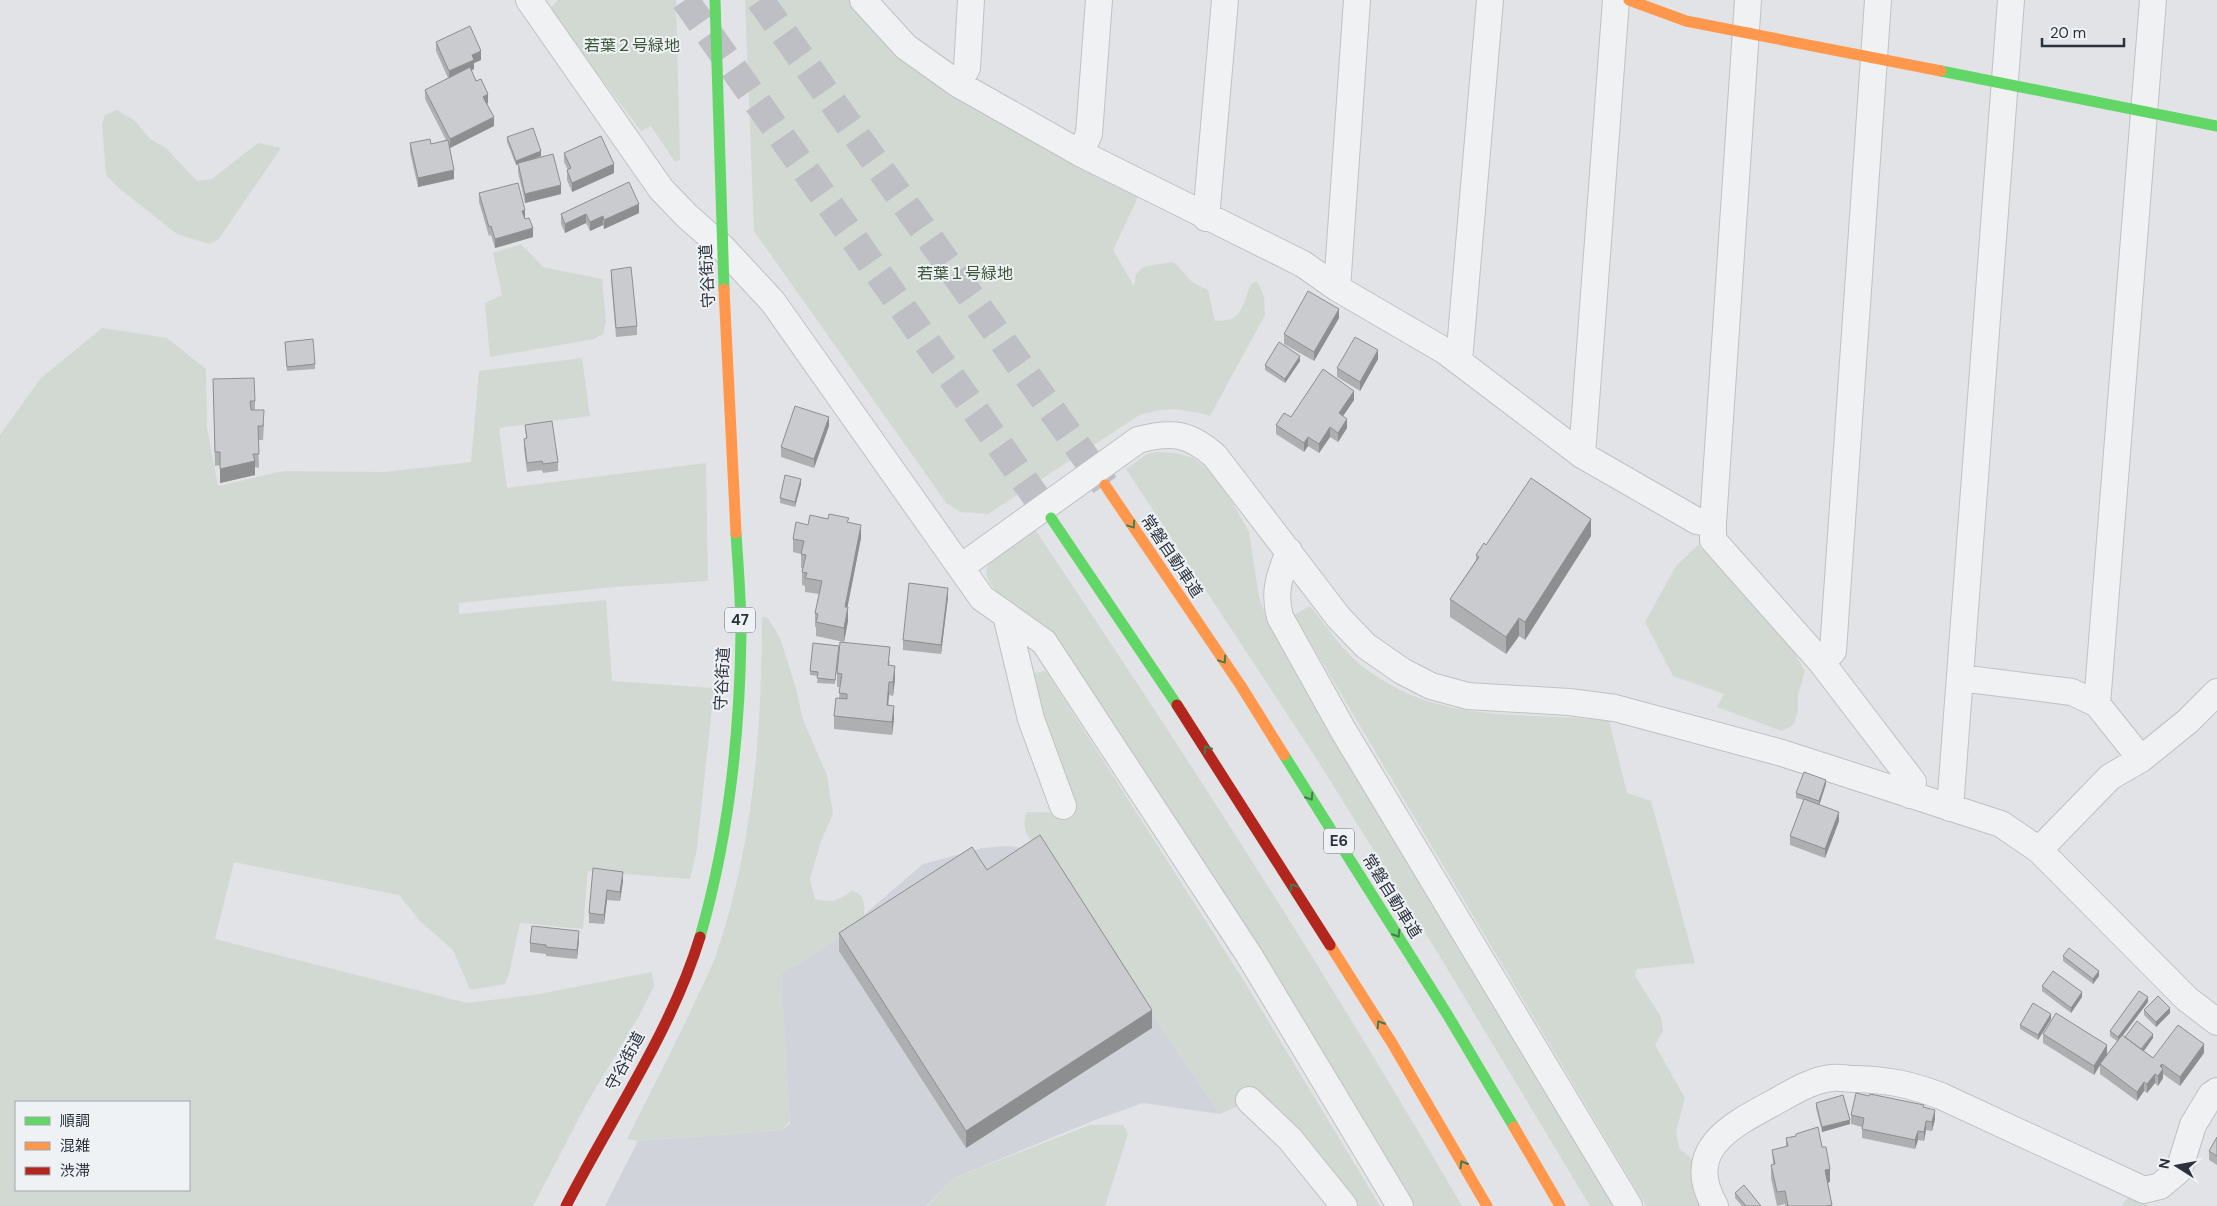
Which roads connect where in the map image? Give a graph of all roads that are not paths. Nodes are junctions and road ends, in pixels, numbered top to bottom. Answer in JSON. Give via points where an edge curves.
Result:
{"nodes":[{"id":1,"x":529,"y":0,"type":"edge"},
{"id":2,"x":715,"y":0,"type":"edge"},
{"id":3,"x":863,"y":0,"type":"edge"},
{"id":4,"x":972,"y":0,"type":"edge"},
{"id":5,"x":1099,"y":0,"type":"edge"},
{"id":6,"x":1225,"y":0,"type":"edge"},
{"id":7,"x":1357,"y":0,"type":"edge"},
{"id":8,"x":1490,"y":0,"type":"edge"},
{"id":9,"x":1616,"y":0,"type":"edge"},
{"id":10,"x":1629,"y":0,"type":"edge"},
{"id":11,"x":1748,"y":0,"type":"edge"},
{"id":12,"x":1878,"y":0,"type":"edge"},
{"id":13,"x":2011,"y":0,"type":"edge"},
{"id":14,"x":2153,"y":0,"type":"edge"},
{"id":15,"x":1745,"y":32,"type":"junction"},
{"id":16,"x":1873,"y":57,"type":"junction"},
{"id":17,"x":2004,"y":83,"type":"junction"},
{"id":18,"x":958,"y":84,"type":"junction"},
{"id":19,"x":2145,"y":112,"type":"junction"},
{"id":20,"x":2217,"y":126,"type":"edge"},
{"id":21,"x":1080,"y":153,"type":"junction"},
{"id":22,"x":1206,"y":218,"type":"junction"},
{"id":23,"x":722,"y":247,"type":"junction"},
{"id":24,"x":1337,"y":288,"type":"junction"},
{"id":25,"x":1459,"y":361,"type":"junction"},
{"id":26,"x":1582,"y":455,"type":"junction"},
{"id":27,"x":1105,"y":485,"type":"tunnel mouth"},
{"id":28,"x":1051,"y":518,"type":"tunnel mouth"},
{"id":29,"x":1713,"y":522,"type":"junction"},
{"id":30,"x":1289,"y":551,"type":"junction"},
{"id":31,"x":961,"y":566,"type":"junction"},
{"id":32,"x":1006,"y":615,"type":"junction"},
{"id":33,"x":1822,"y":663,"type":"junction"},
{"id":34,"x":1960,"y":678,"type":"junction"},
{"id":35,"x":2217,"y":692,"type":"edge"},
{"id":36,"x":2097,"y":704,"type":"junction"},
{"id":37,"x":2141,"y":759,"type":"junction"},
{"id":38,"x":1910,"y":795,"type":"junction"},
{"id":39,"x":1064,"y":806,"type":"dead end"},
{"id":40,"x":1950,"y":808,"type":"junction"},
{"id":41,"x":2039,"y":850,"type":"junction"},
{"id":42,"x":2217,"y":1022,"type":"edge"},
{"id":43,"x":2217,"y":1090,"type":"edge"},
{"id":44,"x":1249,"y":1100,"type":"dead end"},
{"id":45,"x":566,"y":1206,"type":"edge"},
{"id":46,"x":1344,"y":1206,"type":"edge"},
{"id":47,"x":1400,"y":1206,"type":"edge"},
{"id":48,"x":1487,"y":1206,"type":"edge"},
{"id":49,"x":1560,"y":1206,"type":"edge"},
{"id":50,"x":1629,"y":1206,"type":"edge"},
{"id":51,"x":1715,"y":1206,"type":"edge"}],
"edges":[{"from":1,"to":23,"type":"street","via":[[661,189]]},
{"from":2,"to":23,"type":"main road","name":"守谷街道","number":"47"},
{"from":3,"to":18,"type":"street","via":[[906,47]]},
{"from":4,"to":18,"type":"street","via":[[967,68]]},
{"from":5,"to":21,"type":"street","via":[[1089,134]]},
{"from":6,"to":22,"type":"street"},
{"from":7,"to":24,"type":"street"},
{"from":8,"to":25,"type":"street"},
{"from":9,"to":26,"type":"street"},
{"from":10,"to":15,"type":"main road","via":[[1686,21]]},
{"from":11,"to":15,"type":"street"},
{"from":12,"to":16,"type":"street"},
{"from":13,"to":17,"type":"street"},
{"from":14,"to":19,"type":"street"},
{"from":15,"to":16,"type":"main road"},
{"from":15,"to":29,"type":"street"},
{"from":16,"to":17,"type":"main road"},
{"from":16,"to":33,"type":"street","via":[[1833,651]]},
{"from":17,"to":19,"type":"main road"},
{"from":17,"to":34,"type":"street"},
{"from":18,"to":21,"type":"street"},
{"from":19,"to":20,"type":"main road"},
{"from":19,"to":36,"type":"street"},
{"from":21,"to":22,"type":"street"},
{"from":22,"to":24,"type":"street","via":[[1302,264]]},
{"from":23,"to":31,"type":"street","via":[[773,302]]},
{"from":23,"to":45,"type":"main road","name":"守谷街道","number":"47","via":[[741,630],[740,690],[730,783],[705,918],[688,971]]},
{"from":24,"to":25,"type":"street"},
{"from":25,"to":26,"type":"street"},
{"from":26,"to":29,"type":"street","via":[[1697,521]]},
{"from":27,"to":49,"type":"main road","name":"常磐自動車道","number":"E6","one_way":true,"via":[[1241,686],[1431,988]]},
{"from":48,"to":28,"type":"main road","one_way":true,"via":[[1392,1043],[1192,726]]},
{"from":29,"to":33,"type":"street","via":[[1713,540]]},
{"from":30,"to":31,"type":"street","via":[[1215,456],[1202,444],[1176,434],[1138,440]]},
{"from":30,"to":38,"type":"street","via":[[1339,618],[1366,646],[1431,686],[1468,696],[1615,708],[1782,753]]},
{"from":30,"to":50,"type":"street","via":[[1276,588],[1280,617],[1343,730]]},
{"from":31,"to":32,"type":"street","via":[[982,598]]},
{"from":32,"to":39,"type":"street","via":[[1031,719]]},
{"from":32,"to":47,"type":"street","via":[[1044,642],[1249,955]]},
{"from":33,"to":38,"type":"street","via":[[1913,782]]},
{"from":34,"to":36,"type":"street","via":[[2072,692]]},
{"from":34,"to":40,"type":"street"},
{"from":35,"to":37,"type":"street","via":[[2188,721]]},
{"from":36,"to":37,"type":"street"},
{"from":37,"to":41,"type":"street","via":[[2110,777]]},
{"from":38,"to":40,"type":"street"},
{"from":40,"to":41,"type":"street","via":[[2001,824]]},
{"from":41,"to":42,"type":"street","via":[[2187,999]]},
{"from":43,"to":51,"type":"street","via":[[2193,1125],[2179,1170],[2160,1186],[2144,1190],[1941,1096],[1890,1080],[1832,1078],[1806,1085],[1731,1125],[1718,1139],[1705,1166],[1706,1181]]},
{"from":44,"to":46,"type":"street","via":[[1290,1139]]}]}
